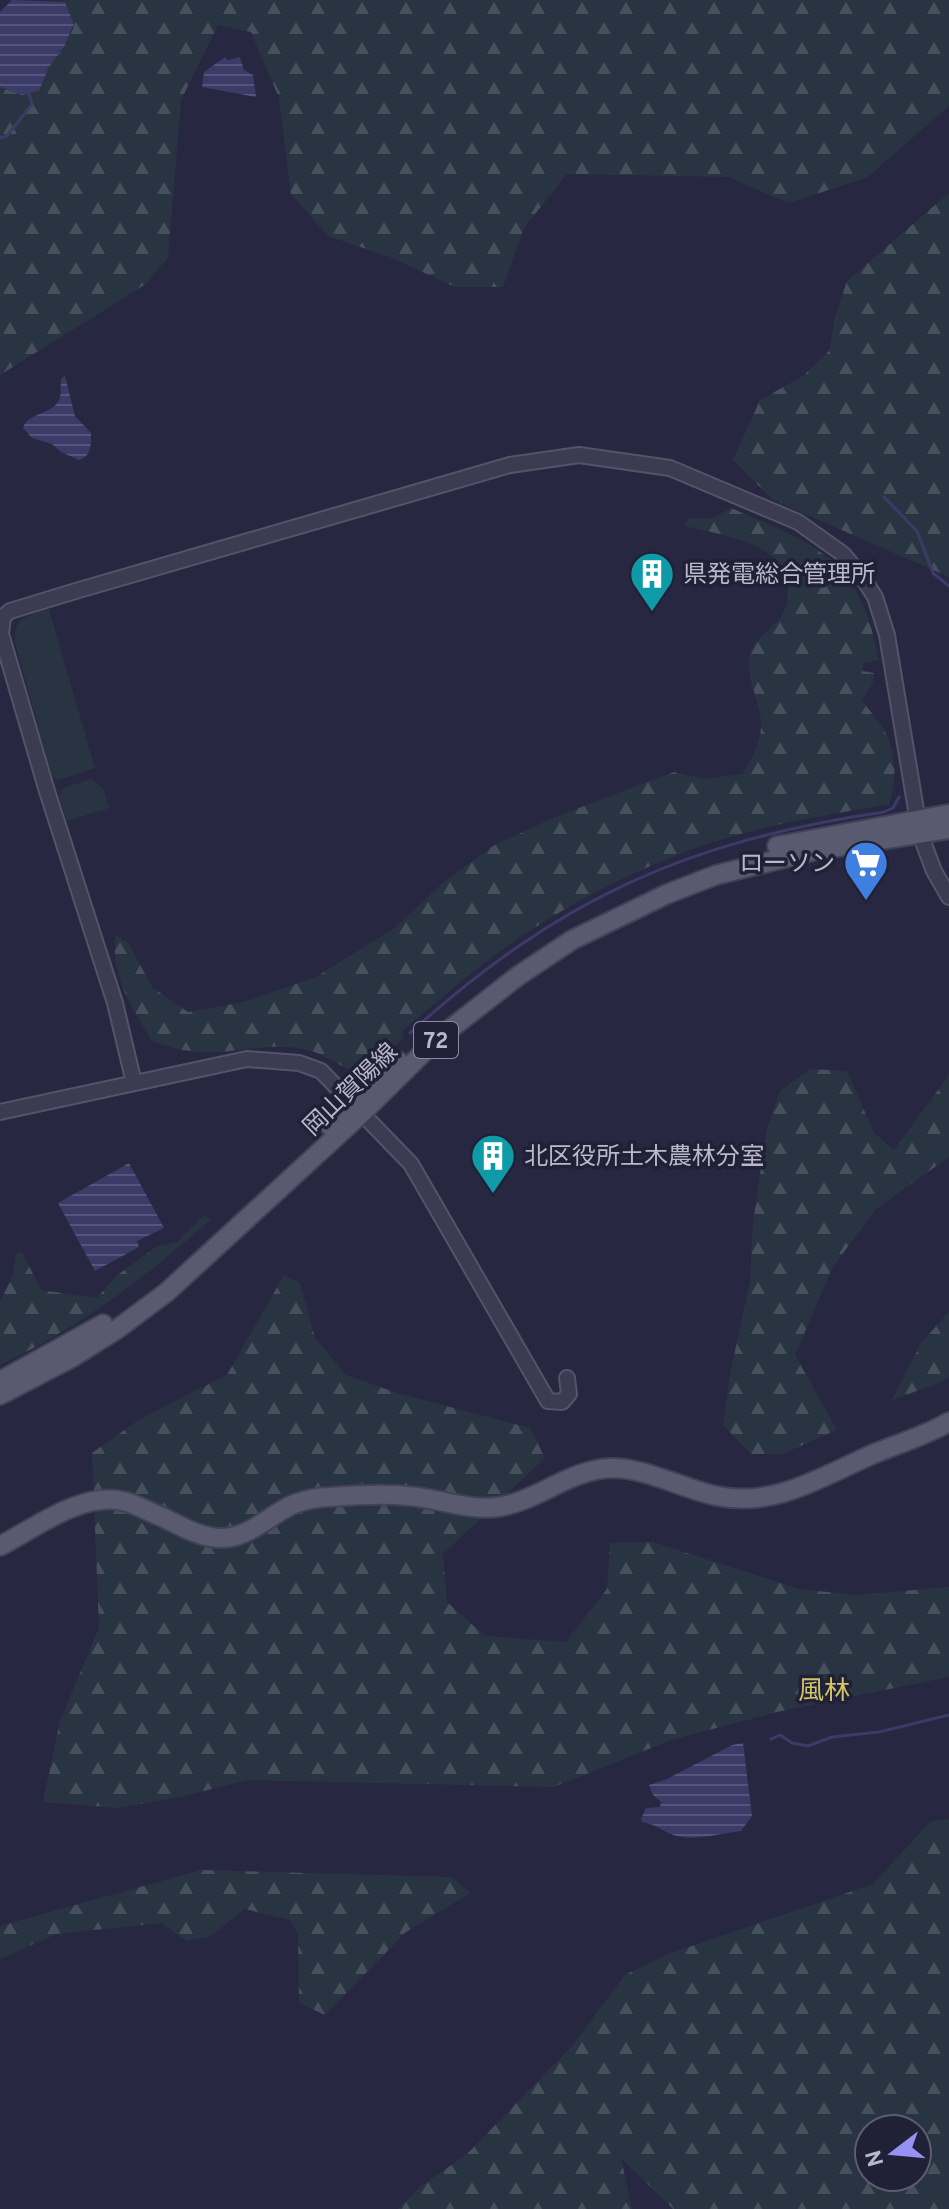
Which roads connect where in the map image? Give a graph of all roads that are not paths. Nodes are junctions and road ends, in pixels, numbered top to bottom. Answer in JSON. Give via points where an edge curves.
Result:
{"nodes":[{"id":1,"x":0,"y":624,"type":"edge"},
{"id":2,"x":949,"y":814,"type":"edge"},
{"id":3,"x":919,"y":826,"type":"junction"},
{"id":4,"x":949,"y":829,"type":"edge"},
{"id":5,"x":949,"y":897,"type":"edge"},
{"id":6,"x":134,"y":1083,"type":"junction"},
{"id":7,"x":359,"y":1108,"type":"junction"},
{"id":8,"x":0,"y":1112,"type":"edge"},
{"id":9,"x":567,"y":1378,"type":"dead end"},
{"id":10,"x":0,"y":1381,"type":"edge"},
{"id":11,"x":0,"y":1395,"type":"edge"},
{"id":12,"x":949,"y":1422,"type":"edge"},
{"id":13,"x":0,"y":1546,"type":"edge"}],
"edges":[{"from":1,"to":3,"type":"street","via":[[10,611],[510,465],[579,455],[670,468],[798,522],[843,554],[861,575],[875,597],[887,635]]},
{"from":1,"to":6,"type":"street","via":[[115,1003]]},
{"from":2,"to":3,"type":"main road","name":"岡山賀陽線","number":"72"},
{"from":3,"to":4,"type":"main road","name":"岡山賀陽線","number":"72"},
{"from":3,"to":5,"type":"street"},
{"from":3,"to":7,"type":"main road","name":"岡山賀陽線","number":"72","via":[[716,875],[621,915],[518,976]]},
{"from":6,"to":7,"type":"street","via":[[247,1059],[288,1061],[321,1071]]},
{"from":6,"to":8,"type":"street"},
{"from":7,"to":9,"type":"street","via":[[411,1164],[548,1401],[562,1402],[569,1394]]},
{"from":7,"to":10,"type":"main road","name":"岡山賀陽線","number":"72","via":[[159,1283],[108,1321]]},
{"from":7,"to":11,"type":"main road","name":"岡山賀陽線","number":"72","via":[[167,1292],[73,1357]]},
{"from":12,"to":13,"type":"main road","via":[[802,1488],[766,1498],[716,1496],[615,1468],[577,1475],[499,1506],[477,1508],[410,1496],[326,1497],[294,1504],[229,1538],[212,1538],[122,1501],[104,1501],[75,1508]]}]}
